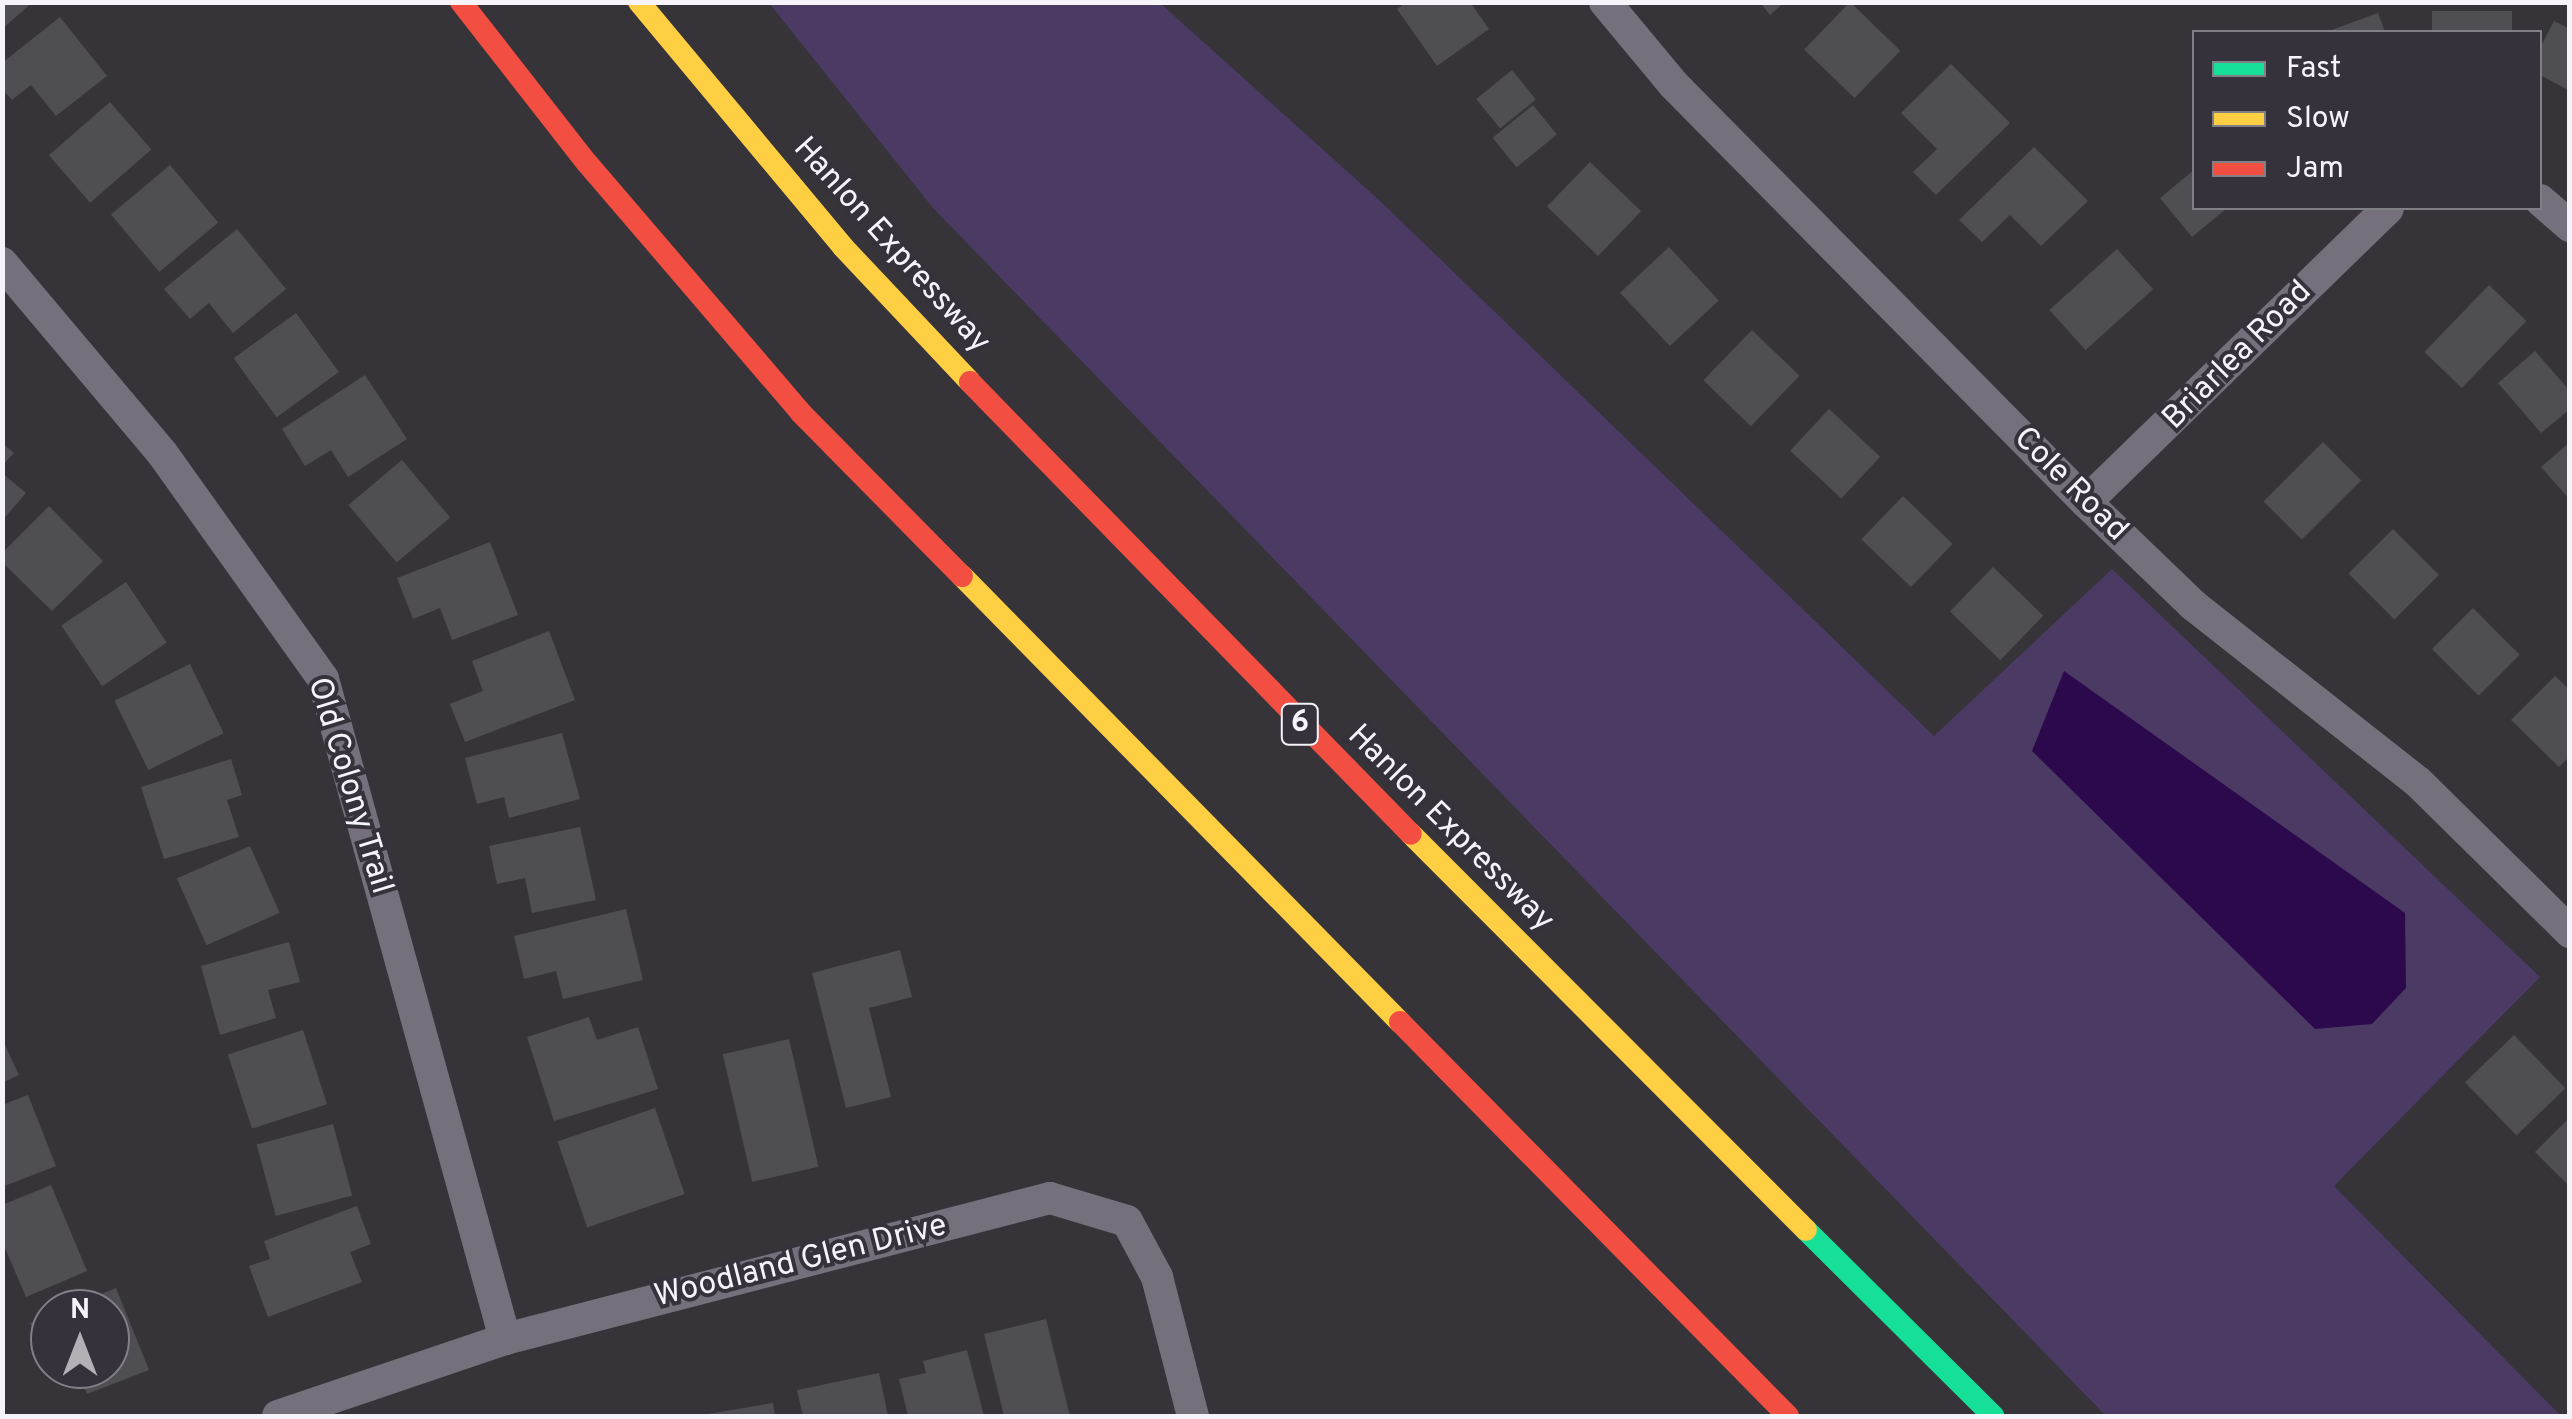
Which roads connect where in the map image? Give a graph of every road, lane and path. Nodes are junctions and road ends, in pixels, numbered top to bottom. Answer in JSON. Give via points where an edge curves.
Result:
{"nodes":[{"id":1,"x":462,"y":2,"type":"edge"},
{"id":2,"x":639,"y":2,"type":"edge"},
{"id":3,"x":1605,"y":2,"type":"edge"},
{"id":4,"x":2542,"y":202,"type":"edge"},
{"id":5,"x":2386,"y":210,"type":"edge"},
{"id":6,"x":2570,"y":226,"type":"edge"},
{"id":7,"x":2,"y":263,"type":"edge"},
{"id":8,"x":2086,"y":502,"type":"junction"},
{"id":9,"x":2570,"y":932,"type":"edge"},
{"id":10,"x":505,"y":1339,"type":"junction"},
{"id":11,"x":278,"y":1416,"type":"edge"},
{"id":12,"x":1194,"y":1416,"type":"edge"},
{"id":13,"x":1788,"y":1416,"type":"edge"},
{"id":14,"x":1993,"y":1416,"type":"edge"}],
"edges":[{"from":1,"to":13,"type":"highway","via":[[587,163],[801,413]]},
{"from":2,"to":14,"type":"highway","name":"Hanlon Expressway","number":"6","via":[[844,247],[1142,566]]},
{"from":3,"to":8,"type":"street","name":"Cole Road","via":[[1674,85]]},
{"from":4,"to":6,"type":"street"},
{"from":5,"to":8,"type":"street","name":"Briarlea Road"},
{"from":7,"to":10,"type":"street","name":"Old Colony Trail","via":[[162,453],[323,679]]},
{"from":8,"to":9,"type":"street","name":"Cole Road","via":[[2193,605],[2418,782]]},
{"from":10,"to":11,"type":"street","name":"Woodland Glen Drive"},
{"from":10,"to":12,"type":"street","name":"Woodland Glen Drive","via":[[1050,1198],[1127,1221],[1156,1277]]}]}
